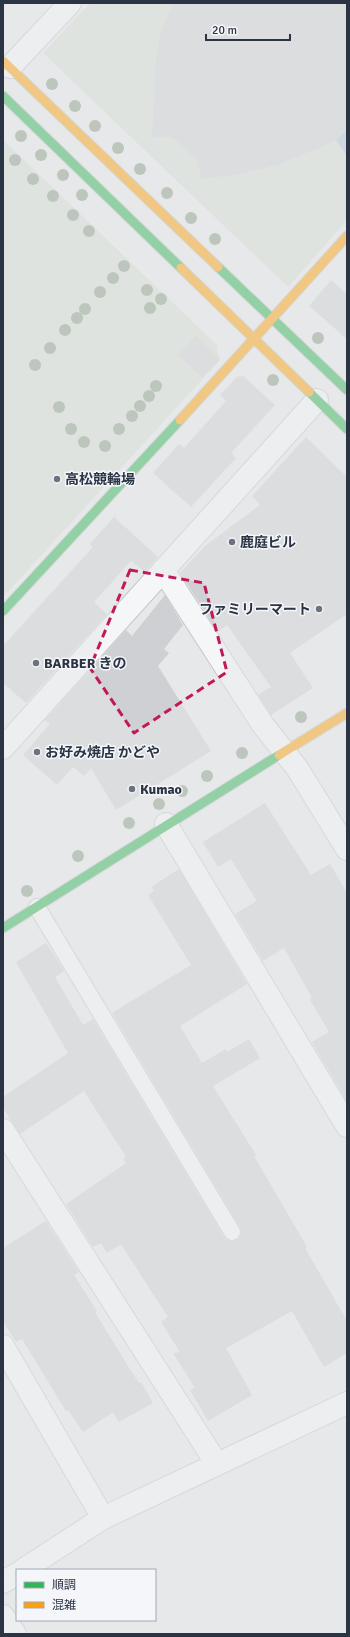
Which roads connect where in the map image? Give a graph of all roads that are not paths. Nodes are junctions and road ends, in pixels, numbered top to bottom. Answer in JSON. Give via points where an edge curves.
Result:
{"nodes":[{"id":1,"x":70,"y":3,"type":"edge"},
{"id":2,"x":6,"y":64,"type":"edge"},
{"id":3,"x":3,"y":96,"type":"edge"},
{"id":4,"x":347,"y":236,"type":"edge"},
{"id":5,"x":271,"y":319,"type":"junction"},
{"id":6,"x":254,"y":340,"type":"junction"},
{"id":7,"x":343,"y":372,"type":"dead end"},
{"id":8,"x":326,"y":390,"type":"junction"},
{"id":9,"x":347,"y":390,"type":"edge"},
{"id":10,"x":347,"y":429,"type":"edge"},
{"id":11,"x":163,"y":570,"type":"junction"},
{"id":12,"x":3,"y":611,"type":"edge"},
{"id":13,"x":347,"y":713,"type":"edge"},
{"id":14,"x":4,"y":744,"type":"edge"},
{"id":15,"x":283,"y":752,"type":"junction"},
{"id":16,"x":166,"y":824,"type":"junction"},
{"id":17,"x":347,"y":849,"type":"edge"},
{"id":18,"x":37,"y":907,"type":"junction"},
{"id":19,"x":3,"y":928,"type":"edge"},
{"id":20,"x":347,"y":1126,"type":"edge"},
{"id":21,"x":3,"y":1130,"type":"edge"},
{"id":22,"x":232,"y":1232,"type":"dead end"},
{"id":23,"x":3,"y":1346,"type":"edge"},
{"id":24,"x":347,"y":1403,"type":"edge"},
{"id":25,"x":217,"y":1464,"type":"junction"},
{"id":26,"x":104,"y":1518,"type":"junction"},
{"id":27,"x":24,"y":1569,"type":"edge"},
{"id":28,"x":16,"y":1575,"type":"edge"},
{"id":29,"x":3,"y":1582,"type":"edge"},
{"id":30,"x":3,"y":1616,"type":"edge"},
{"id":31,"x":15,"y":1634,"type":"edge"}],
"edges":[{"from":1,"to":2,"type":"street"},
{"from":2,"to":5,"type":"street"},
{"from":3,"to":6,"type":"street"},
{"from":4,"to":5,"type":"street"},
{"from":5,"to":6,"type":"street"},
{"from":5,"to":8,"type":"street"},
{"from":6,"to":8,"type":"street"},
{"from":6,"to":12,"type":"street"},
{"from":7,"to":8,"type":"street"},
{"from":8,"to":9,"type":"street"},
{"from":8,"to":10,"type":"street"},
{"from":8,"to":11,"type":"street"},
{"from":11,"to":14,"type":"street"},
{"from":11,"to":15,"type":"street"},
{"from":13,"to":15,"type":"street"},
{"from":15,"to":16,"type":"street"},
{"from":15,"to":17,"type":"street","via":[[297,768]]},
{"from":16,"to":18,"type":"street"},
{"from":16,"to":20,"type":"street"},
{"from":18,"to":19,"type":"street"},
{"from":18,"to":22,"type":"lane"},
{"from":21,"to":25,"type":"street"},
{"from":23,"to":26,"type":"street"},
{"from":24,"to":25,"type":"street"},
{"from":25,"to":26,"type":"street"},
{"from":26,"to":27,"type":"street"},
{"from":28,"to":29,"type":"street"},
{"from":30,"to":31,"type":"street"}]}
